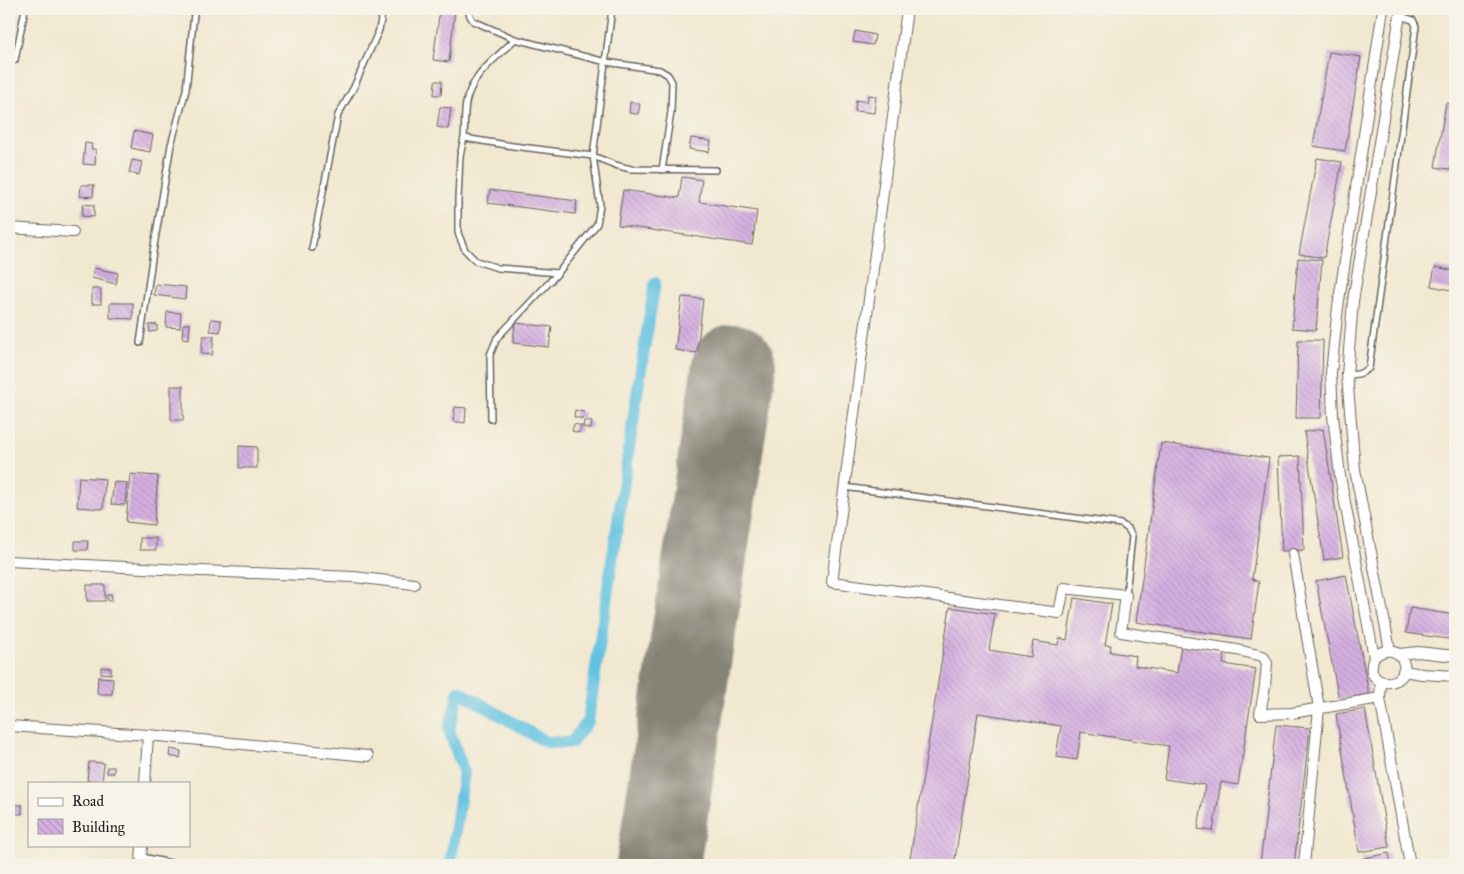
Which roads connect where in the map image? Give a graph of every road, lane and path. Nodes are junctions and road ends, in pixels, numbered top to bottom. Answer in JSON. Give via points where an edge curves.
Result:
{"nodes":[{"id":1,"x":25,"y":9,"type":"edge"},
{"id":2,"x":192,"y":9,"type":"edge"},
{"id":3,"x":383,"y":9,"type":"edge"},
{"id":4,"x":468,"y":9,"type":"edge"},
{"id":5,"x":612,"y":9,"type":"edge"},
{"id":6,"x":906,"y":9,"type":"edge"},
{"id":7,"x":1383,"y":9,"type":"edge"},
{"id":8,"x":1400,"y":12,"type":"edge"},
{"id":9,"x":515,"y":39,"type":"junction"},
{"id":10,"x":15,"y":60,"type":"dead end"},
{"id":11,"x":606,"y":62,"type":"junction"},
{"id":12,"x":464,"y":138,"type":"junction"},
{"id":13,"x":593,"y":156,"type":"junction"},
{"id":14,"x":662,"y":170,"type":"junction"},
{"id":15,"x":716,"y":170,"type":"dead end"},
{"id":16,"x":9,"y":228,"type":"edge"},
{"id":17,"x":73,"y":232,"type":"dead end"},
{"id":18,"x":312,"y":248,"type":"dead end"},
{"id":19,"x":558,"y":273,"type":"junction"},
{"id":20,"x":140,"y":343,"type":"dead end"},
{"id":21,"x":1331,"y":373,"type":"junction"},
{"id":22,"x":1347,"y":375,"type":"junction"},
{"id":23,"x":491,"y":419,"type":"dead end"},
{"id":24,"x":844,"y":487,"type":"junction"},
{"id":25,"x":1293,"y":554,"type":"dead end"},
{"id":26,"x":9,"y":561,"type":"edge"},
{"id":27,"x":414,"y":584,"type":"dead end"},
{"id":28,"x":1126,"y":595,"type":"junction"},
{"id":29,"x":1394,"y":652,"type":"junction"},
{"id":30,"x":1455,"y":656,"type":"edge"},
{"id":31,"x":1374,"y":657,"type":"junction"},
{"id":32,"x":1403,"y":672,"type":"junction"},
{"id":33,"x":1455,"y":676,"type":"edge"},
{"id":34,"x":1381,"y":682,"type":"junction"},
{"id":35,"x":1380,"y":698,"type":"junction"},
{"id":36,"x":1318,"y":708,"type":"junction"},
{"id":37,"x":9,"y":726,"type":"edge"},
{"id":38,"x":148,"y":735,"type":"junction"},
{"id":39,"x":368,"y":756,"type":"dead end"},
{"id":40,"x":145,"y":782,"type":"edge"},
{"id":41,"x":142,"y":846,"type":"edge"},
{"id":42,"x":141,"y":861,"type":"edge"},
{"id":43,"x":180,"y":865,"type":"edge"},
{"id":44,"x":1304,"y":865,"type":"edge"},
{"id":45,"x":1410,"y":865,"type":"edge"}],
"edges":[{"from":1,"to":10,"type":"lane"},
{"from":2,"to":20,"type":"lane","via":[[186,90],[171,145]]},
{"from":3,"to":18,"type":"lane","via":[[379,30],[338,115]]},
{"from":4,"to":9,"type":"lane","via":[[473,21]]},
{"from":5,"to":11,"type":"lane"},
{"from":6,"to":24,"type":"street"},
{"from":7,"to":21,"type":"street"},
{"from":8,"to":22,"type":"street","via":[[1353,301]]},
{"from":8,"to":22,"type":"lane","via":[[1413,20],[1416,26],[1369,368],[1357,375]]},
{"from":9,"to":11,"type":"lane"},
{"from":9,"to":12,"type":"lane","via":[[480,74],[471,89],[466,103]]},
{"from":11,"to":13,"type":"lane"},
{"from":11,"to":14,"type":"lane","via":[[660,70],[672,82]]},
{"from":12,"to":13,"type":"lane"},
{"from":12,"to":19,"type":"lane","via":[[460,156],[458,233],[465,250],[476,261],[498,268]]},
{"from":13,"to":14,"type":"lane","via":[[615,165]]},
{"from":13,"to":19,"type":"lane","via":[[600,205],[597,224]]},
{"from":14,"to":15,"type":"lane"},
{"from":16,"to":17,"type":"street"},
{"from":19,"to":23,"type":"lane","via":[[497,338],[490,355]]},
{"from":21,"to":22,"type":"street"},
{"from":21,"to":31,"type":"street","via":[[1340,476]]},
{"from":22,"to":29,"type":"street","via":[[1355,470]]},
{"from":24,"to":28,"type":"lane","via":[[1122,524],[1132,536]]},
{"from":24,"to":28,"type":"street","via":[[832,582],[1059,613],[1064,588]]},
{"from":25,"to":36,"type":"street"},
{"from":26,"to":27,"type":"street","via":[[354,577]]},
{"from":28,"to":36,"type":"street","via":[[1121,632],[1263,656],[1267,663],[1260,714],[1292,714]]},
{"from":29,"to":30,"type":"street"},
{"from":29,"to":31,"type":"street","via":[[1381,651]]},
{"from":29,"to":32,"type":"street","via":[[1403,662]]},
{"from":31,"to":34,"type":"street","via":[[1372,671]]},
{"from":32,"to":33,"type":"street"},
{"from":32,"to":34,"type":"street","via":[[1394,682]]},
{"from":34,"to":35,"type":"street"},
{"from":35,"to":36,"type":"street"},
{"from":35,"to":45,"type":"street"},
{"from":36,"to":44,"type":"street"},
{"from":37,"to":38,"type":"street"},
{"from":38,"to":39,"type":"street"},
{"from":38,"to":40,"type":"street"},
{"from":41,"to":42,"type":"street"},
{"from":42,"to":43,"type":"lane"}]}
